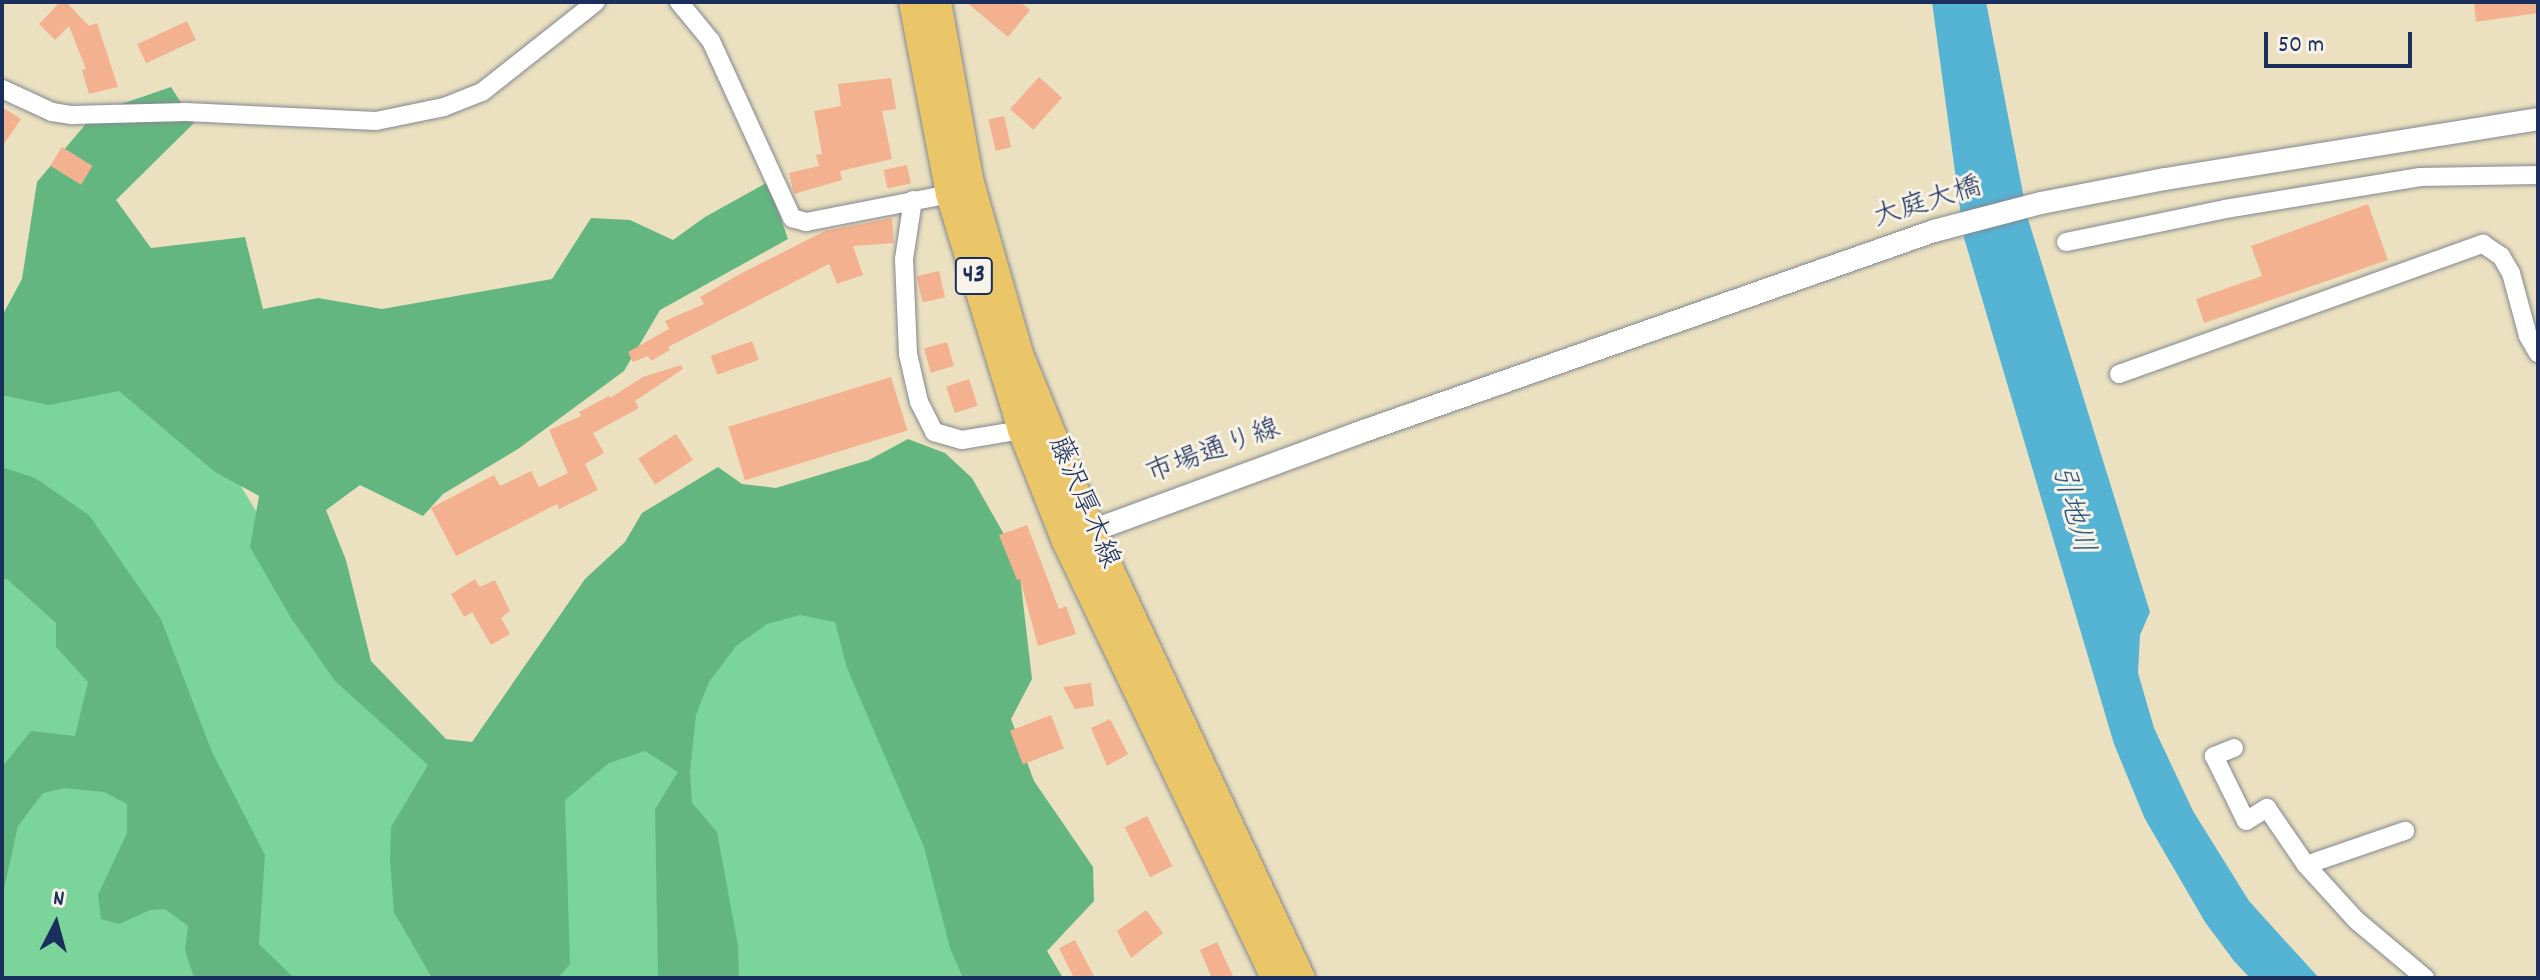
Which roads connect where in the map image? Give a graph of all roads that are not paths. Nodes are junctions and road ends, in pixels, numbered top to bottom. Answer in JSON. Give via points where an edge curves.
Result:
{"nodes":[{"id":1,"x":596,"y":2,"type":"edge"},
{"id":2,"x":679,"y":2,"type":"edge"},
{"id":3,"x":913,"y":2,"type":"edge"},
{"id":4,"x":937,"y":2,"type":"edge"},
{"id":5,"x":2,"y":89,"type":"edge"},
{"id":6,"x":2538,"y":119,"type":"edge"},
{"id":7,"x":2538,"y":175,"type":"edge"},
{"id":8,"x":961,"y":192,"type":"junction"},
{"id":9,"x":913,"y":200,"type":"junction"},
{"id":10,"x":2066,"y":242,"type":"dead end"},
{"id":11,"x":2538,"y":353,"type":"edge"},
{"id":12,"x":2119,"y":374,"type":"dead end"},
{"id":13,"x":1022,"y":430,"type":"junction"},
{"id":14,"x":1358,"y":433,"type":"joint"},
{"id":15,"x":1079,"y":536,"type":"junction"},
{"id":16,"x":2234,"y":748,"type":"dead end"},
{"id":17,"x":2405,"y":831,"type":"dead end"},
{"id":18,"x":2306,"y":865,"type":"junction"},
{"id":19,"x":1275,"y":978,"type":"edge"},
{"id":20,"x":1301,"y":978,"type":"edge"},
{"id":21,"x":2425,"y":978,"type":"edge"}],
"edges":[{"from":1,"to":5,"type":"street","via":[[482,92],[444,107],[376,121],[186,112],[72,115],[52,112]]},
{"from":2,"to":9,"type":"street","via":[[711,41],[792,218],[806,222]]},
{"from":3,"to":8,"type":"main road","name":"藤沢厚木線","number":"43"},
{"from":4,"to":8,"type":"main road","name":"藤沢厚木線","number":"43"},
{"from":6,"to":14,"type":"street","name":"大庭大橋","via":[[2165,179],[1934,231]]},
{"from":7,"to":10,"type":"street","via":[[2420,177]]},
{"from":8,"to":9,"type":"street"},
{"from":8,"to":13,"type":"main road","name":"藤沢厚木線","number":"43"},
{"from":8,"to":15,"type":"main road","name":"藤沢厚木線","number":"43"},
{"from":9,"to":13,"type":"street","via":[[904,272],[908,354],[919,402],[934,432],[962,440]]},
{"from":11,"to":12,"type":"street","via":[[2528,336],[2511,273],[2501,256],[2483,244]]},
{"from":13,"to":15,"type":"main road","name":"藤沢厚木線","number":"43"},
{"from":14,"to":15,"type":"street","name":"市場通り線"},
{"from":15,"to":19,"type":"main road","name":"藤沢厚木線","number":"43"},
{"from":15,"to":20,"type":"main road","name":"藤沢厚木線","number":"43"},
{"from":16,"to":18,"type":"street","via":[[2214,756],[2246,821],[2267,808]]},
{"from":17,"to":18,"type":"street"},
{"from":18,"to":21,"type":"street","via":[[2356,920]]}]}
